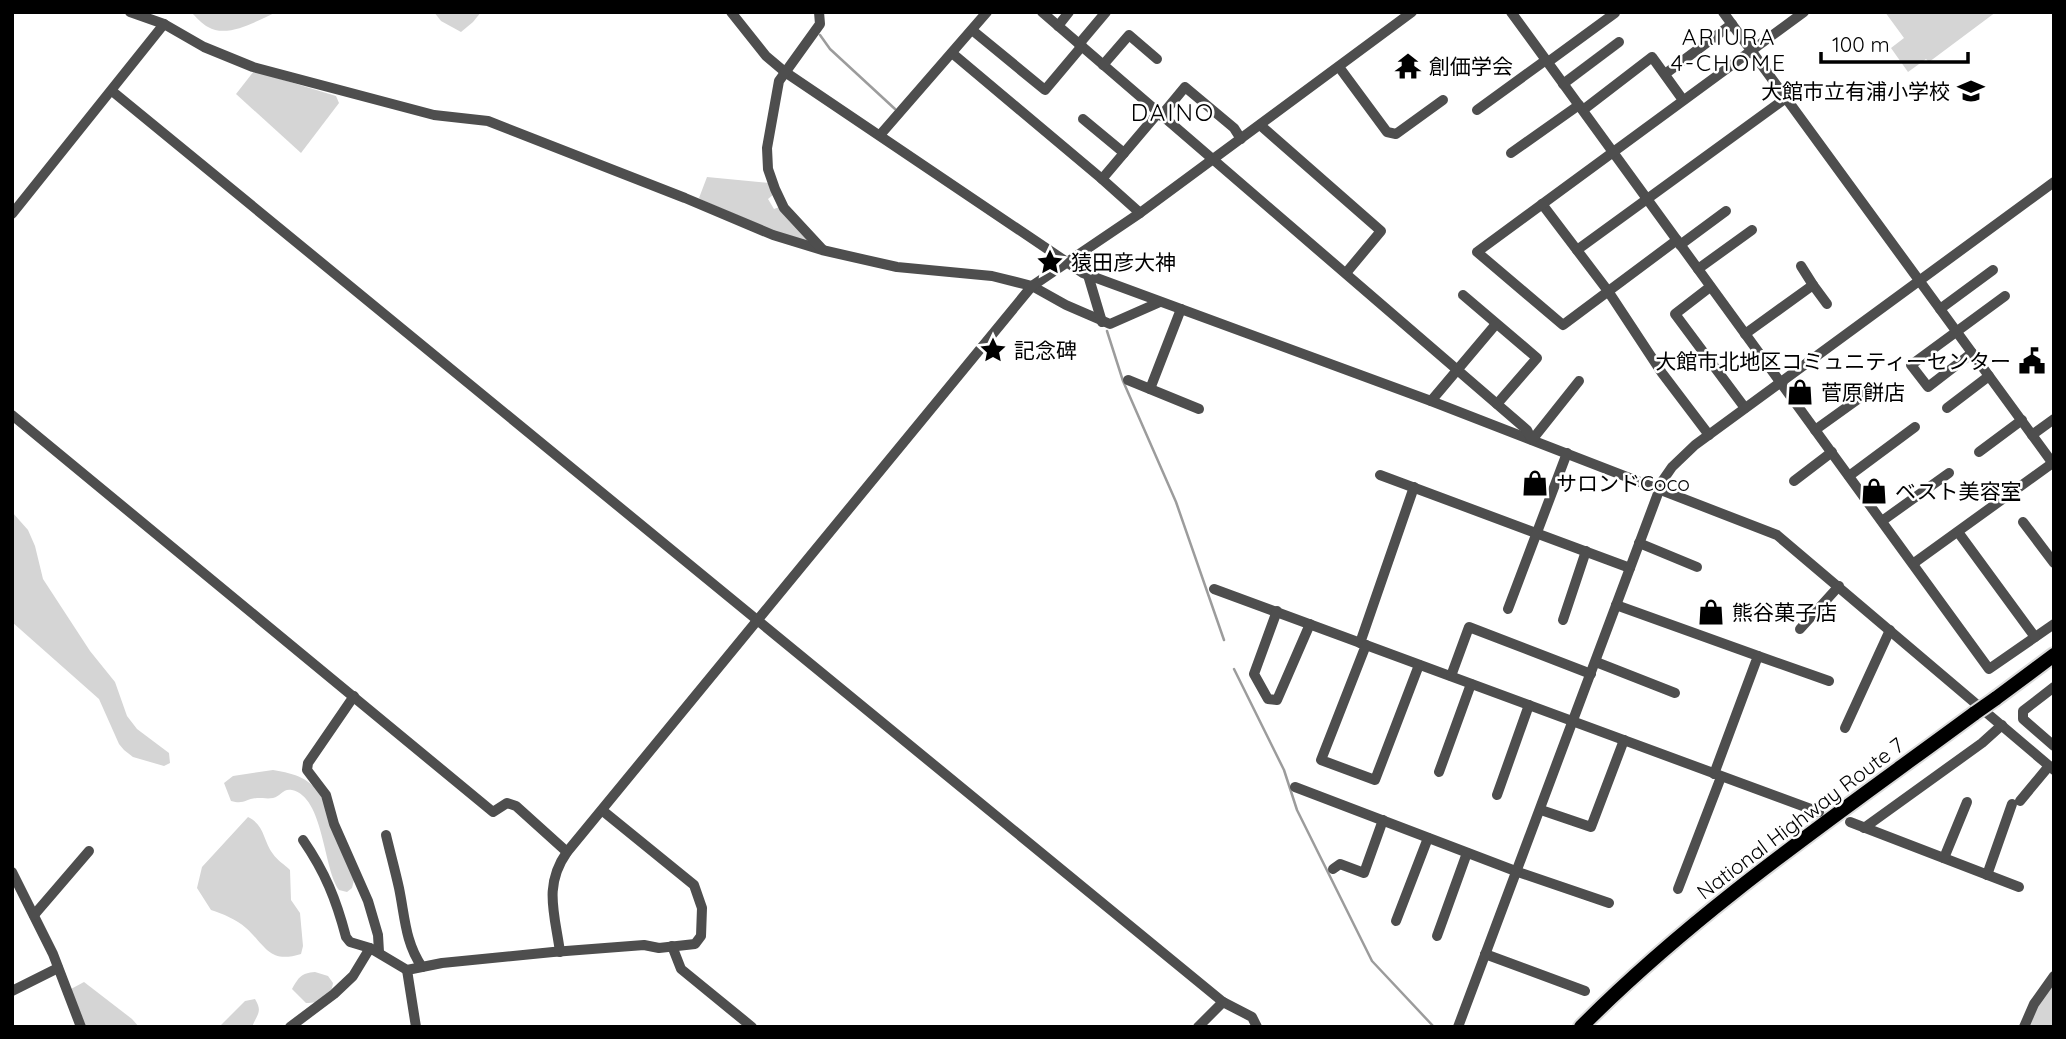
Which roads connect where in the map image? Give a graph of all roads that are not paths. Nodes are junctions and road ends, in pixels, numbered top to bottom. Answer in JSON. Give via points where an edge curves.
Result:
{"nodes":[{"id":1,"x":130,"y":12,"type":"edge"},
{"id":2,"x":731,"y":12,"type":"edge"},
{"id":3,"x":819,"y":12,"type":"edge"},
{"id":4,"x":987,"y":12,"type":"edge"},
{"id":5,"x":1042,"y":12,"type":"edge"},
{"id":6,"x":1069,"y":12,"type":"edge"},
{"id":7,"x":1106,"y":12,"type":"edge"},
{"id":8,"x":1412,"y":12,"type":"edge"},
{"id":9,"x":1511,"y":12,"type":"edge"},
{"id":10,"x":1723,"y":12,"type":"edge"},
{"id":11,"x":1804,"y":12,"type":"edge"},
{"id":12,"x":1615,"y":13,"type":"edge"},
{"id":13,"x":164,"y":24,"type":"junction"},
{"id":14,"x":1732,"y":24,"type":"junction"},
{"id":15,"x":1058,"y":26,"type":"junction"},
{"id":16,"x":972,"y":30,"type":"junction"},
{"id":17,"x":1619,"y":42,"type":"dead end"},
{"id":18,"x":1081,"y":45,"type":"junction"},
{"id":19,"x":1751,"y":51,"type":"junction"},
{"id":20,"x":952,"y":53,"type":"junction"},
{"id":21,"x":1157,"y":59,"type":"dead end"},
{"id":22,"x":1547,"y":61,"type":"junction"},
{"id":23,"x":1103,"y":65,"type":"junction"},
{"id":24,"x":1339,"y":67,"type":"junction"},
{"id":25,"x":785,"y":72,"type":"junction"},
{"id":26,"x":1665,"y":74,"type":"junction"},
{"id":27,"x":1563,"y":84,"type":"junction"},
{"id":28,"x":112,"y":91,"type":"junction"},
{"id":29,"x":1786,"y":97,"type":"junction"},
{"id":30,"x":1443,"y":100,"type":"dead end"},
{"id":31,"x":1684,"y":100,"type":"junction"},
{"id":32,"x":1581,"y":108,"type":"junction"},
{"id":33,"x":1477,"y":110,"type":"dead end"},
{"id":34,"x":1159,"y":115,"type":"junction"},
{"id":35,"x":1083,"y":119,"type":"dead end"},
{"id":36,"x":1260,"y":125,"type":"junction"},
{"id":37,"x":880,"y":135,"type":"junction"},
{"id":38,"x":1241,"y":139,"type":"junction"},
{"id":39,"x":1612,"y":152,"type":"junction"},
{"id":40,"x":1124,"y":153,"type":"junction"},
{"id":41,"x":1511,"y":153,"type":"dead end"},
{"id":42,"x":1212,"y":160,"type":"junction"},
{"id":43,"x":1102,"y":179,"type":"junction"},
{"id":44,"x":2054,"y":182,"type":"edge"},
{"id":45,"x":1647,"y":200,"type":"junction"},
{"id":46,"x":1542,"y":204,"type":"junction"},
{"id":47,"x":1726,"y":211,"type":"dead end"},
{"id":48,"x":1140,"y":213,"type":"junction"},
{"id":49,"x":12,"y":214,"type":"edge"},
{"id":50,"x":1752,"y":230,"type":"dead end"},
{"id":51,"x":1679,"y":243,"type":"junction"},
{"id":52,"x":822,"y":250,"type":"junction"},
{"id":53,"x":1577,"y":250,"type":"junction"},
{"id":54,"x":1069,"y":262,"type":"junction"},
{"id":55,"x":1801,"y":266,"type":"dead end"},
{"id":56,"x":1698,"y":270,"type":"junction"},
{"id":57,"x":1993,"y":270,"type":"dead end"},
{"id":58,"x":1346,"y":273,"type":"junction"},
{"id":59,"x":1088,"y":275,"type":"junction"},
{"id":60,"x":1919,"y":281,"type":"junction"},
{"id":61,"x":1813,"y":285,"type":"junction"},
{"id":62,"x":1032,"y":286,"type":"junction"},
{"id":63,"x":1710,"y":287,"type":"junction"},
{"id":64,"x":1608,"y":291,"type":"junction"},
{"id":65,"x":1463,"y":295,"type":"dead end"},
{"id":66,"x":2005,"y":296,"type":"dead end"},
{"id":67,"x":1160,"y":302,"type":"junction"},
{"id":68,"x":1827,"y":304,"type":"dead end"},
{"id":69,"x":1181,"y":309,"type":"junction"},
{"id":70,"x":1940,"y":309,"type":"junction"},
{"id":71,"x":1102,"y":322,"type":"junction"},
{"id":72,"x":1496,"y":324,"type":"junction"},
{"id":73,"x":1956,"y":331,"type":"junction"},
{"id":74,"x":1745,"y":334,"type":"junction"},
{"id":75,"x":1972,"y":353,"type":"junction"},
{"id":76,"x":1457,"y":370,"type":"junction"},
{"id":77,"x":1989,"y":376,"type":"junction"},
{"id":78,"x":1128,"y":380,"type":"dead end"},
{"id":79,"x":1579,"y":381,"type":"dead end"},
{"id":80,"x":1780,"y":382,"type":"junction"},
{"id":81,"x":1150,"y":389,"type":"junction"},
{"id":82,"x":1868,"y":392,"type":"dead end"},
{"id":83,"x":1431,"y":401,"type":"junction"},
{"id":84,"x":1497,"y":404,"type":"junction"},
{"id":85,"x":1745,"y":408,"type":"junction"},
{"id":86,"x":1947,"y":408,"type":"dead end"},
{"id":87,"x":1199,"y":409,"type":"dead end"},
{"id":88,"x":12,"y":415,"type":"edge"},
{"id":89,"x":2054,"y":419,"type":"edge"},
{"id":90,"x":2022,"y":420,"type":"junction"},
{"id":91,"x":1915,"y":427,"type":"dead end"},
{"id":92,"x":1815,"y":430,"type":"junction"},
{"id":93,"x":1709,"y":435,"type":"junction"},
{"id":94,"x":2032,"y":435,"type":"junction"},
{"id":95,"x":1532,"y":440,"type":"junction"},
{"id":96,"x":1832,"y":452,"type":"junction"},
{"id":97,"x":1979,"y":452,"type":"dead end"},
{"id":98,"x":1567,"y":453,"type":"junction"},
{"id":99,"x":2053,"y":463,"type":"edge"},
{"id":100,"x":1949,"y":473,"type":"dead end"},
{"id":101,"x":1380,"y":475,"type":"dead end"},
{"id":102,"x":1849,"y":476,"type":"junction"},
{"id":103,"x":1794,"y":481,"type":"dead end"},
{"id":104,"x":1414,"y":487,"type":"junction"},
{"id":105,"x":1660,"y":489,"type":"junction"},
{"id":106,"x":1882,"y":521,"type":"junction"},
{"id":107,"x":2023,"y":522,"type":"dead end"},
{"id":108,"x":1958,"y":532,"type":"junction"},
{"id":109,"x":1537,"y":533,"type":"junction"},
{"id":110,"x":1639,"y":544,"type":"junction"},
{"id":111,"x":1587,"y":551,"type":"junction"},
{"id":112,"x":1914,"y":563,"type":"junction"},
{"id":113,"x":2054,"y":563,"type":"edge"},
{"id":114,"x":1697,"y":567,"type":"dead end"},
{"id":115,"x":1630,"y":568,"type":"junction"},
{"id":116,"x":1839,"y":586,"type":"junction"},
{"id":117,"x":1214,"y":589,"type":"dead end"},
{"id":118,"x":1616,"y":606,"type":"junction"},
{"id":119,"x":1508,"y":608,"type":"dead end"},
{"id":120,"x":1277,"y":611,"type":"junction"},
{"id":121,"x":758,"y":619,"type":"junction"},
{"id":122,"x":1563,"y":620,"type":"dead end"},
{"id":123,"x":1310,"y":624,"type":"junction"},
{"id":124,"x":2054,"y":624,"type":"edge"},
{"id":125,"x":1800,"y":629,"type":"dead end"},
{"id":126,"x":1890,"y":630,"type":"junction"},
{"id":127,"x":2035,"y":637,"type":"junction"},
{"id":128,"x":1363,"y":644,"type":"junction"},
{"id":129,"x":2054,"y":655,"type":"edge"},
{"id":130,"x":1758,"y":656,"type":"junction"},
{"id":131,"x":1595,"y":662,"type":"junction"},
{"id":132,"x":1419,"y":665,"type":"junction"},
{"id":133,"x":1591,"y":674,"type":"junction"},
{"id":134,"x":1451,"y":676,"type":"junction"},
{"id":135,"x":1829,"y":681,"type":"dead end"},
{"id":136,"x":1471,"y":684,"type":"junction"},
{"id":137,"x":2054,"y":687,"type":"edge"},
{"id":138,"x":1675,"y":693,"type":"dead end"},
{"id":139,"x":354,"y":695,"type":"junction"},
{"id":140,"x":1529,"y":705,"type":"junction"},
{"id":141,"x":1574,"y":722,"type":"junction"},
{"id":142,"x":2002,"y":726,"type":"junction"},
{"id":143,"x":1845,"y":728,"type":"dead end"},
{"id":144,"x":1624,"y":740,"type":"junction"},
{"id":145,"x":2054,"y":746,"type":"edge"},
{"id":146,"x":2051,"y":768,"type":"edge"},
{"id":147,"x":1439,"y":772,"type":"dead end"},
{"id":148,"x":1717,"y":776,"type":"junction"},
{"id":149,"x":1294,"y":787,"type":"dead end"},
{"id":150,"x":1497,"y":794,"type":"dead end"},
{"id":151,"x":1966,"y":802,"type":"dead end"},
{"id":152,"x":1541,"y":810,"type":"junction"},
{"id":153,"x":603,"y":811,"type":"junction"},
{"id":154,"x":1819,"y":812,"type":"dead end"},
{"id":155,"x":1383,"y":820,"type":"junction"},
{"id":156,"x":1850,"y":822,"type":"dead end"},
{"id":157,"x":1864,"y":828,"type":"junction"},
{"id":158,"x":386,"y":835,"type":"dead end"},
{"id":159,"x":1428,"y":838,"type":"junction"},
{"id":160,"x":303,"y":840,"type":"dead end"},
{"id":161,"x":89,"y":851,"type":"dead end"},
{"id":162,"x":567,"y":852,"type":"junction"},
{"id":163,"x":1467,"y":853,"type":"junction"},
{"id":164,"x":1944,"y":858,"type":"junction"},
{"id":165,"x":1334,"y":869,"type":"dead end"},
{"id":166,"x":12,"y":872,"type":"edge"},
{"id":167,"x":1518,"y":872,"type":"junction"},
{"id":168,"x":1987,"y":875,"type":"junction"},
{"id":169,"x":2018,"y":887,"type":"dead end"},
{"id":170,"x":1678,"y":889,"type":"dead end"},
{"id":171,"x":1609,"y":903,"type":"dead end"},
{"id":172,"x":34,"y":915,"type":"junction"},
{"id":173,"x":1396,"y":921,"type":"dead end"},
{"id":174,"x":1437,"y":936,"type":"dead end"},
{"id":175,"x":672,"y":946,"type":"junction"},
{"id":176,"x":374,"y":950,"type":"junction"},
{"id":177,"x":560,"y":952,"type":"junction"},
{"id":178,"x":1485,"y":954,"type":"junction"},
{"id":179,"x":422,"y":967,"type":"junction"},
{"id":180,"x":58,"y":968,"type":"junction"},
{"id":181,"x":407,"y":970,"type":"junction"},
{"id":182,"x":2054,"y":976,"type":"edge"},
{"id":183,"x":12,"y":991,"type":"edge"},
{"id":184,"x":1585,"y":991,"type":"dead end"},
{"id":185,"x":1223,"y":1002,"type":"junction"},
{"id":186,"x":81,"y":1027,"type":"edge"},
{"id":187,"x":290,"y":1027,"type":"edge"},
{"id":188,"x":416,"y":1027,"type":"edge"},
{"id":189,"x":752,"y":1027,"type":"edge"},
{"id":190,"x":1198,"y":1027,"type":"edge"},
{"id":191,"x":1257,"y":1027,"type":"edge"},
{"id":192,"x":1458,"y":1027,"type":"edge"},
{"id":193,"x":1581,"y":1027,"type":"edge"},
{"id":194,"x":2024,"y":1027,"type":"edge"}],
"edges":[{"from":1,"to":13,"type":"street"},
{"from":2,"to":25,"type":"street","via":[[765,56]]},
{"from":3,"to":25,"type":"street","via":[[820,24]]},
{"from":4,"to":16,"type":"street"},
{"from":5,"to":15,"type":"street"},
{"from":6,"to":15,"type":"street"},
{"from":7,"to":18,"type":"street"},
{"from":8,"to":24,"type":"street"},
{"from":9,"to":22,"type":"street"},
{"from":10,"to":14,"type":"street"},
{"from":11,"to":19,"type":"street"},
{"from":12,"to":22,"type":"street"},
{"from":13,"to":28,"type":"street"},
{"from":13,"to":52,"type":"street","via":[[253,67],[434,115],[488,121],[773,235]]},
{"from":14,"to":19,"type":"street"},
{"from":14,"to":26,"type":"street"},
{"from":15,"to":18,"type":"street"},
{"from":16,"to":18,"type":"street","via":[[1045,90]]},
{"from":16,"to":20,"type":"street"},
{"from":17,"to":27,"type":"street"},
{"from":18,"to":23,"type":"street"},
{"from":19,"to":29,"type":"street"},
{"from":19,"to":31,"type":"street"},
{"from":20,"to":37,"type":"street"},
{"from":20,"to":43,"type":"street"},
{"from":21,"to":23,"type":"street","via":[[1129,34]]},
{"from":22,"to":27,"type":"street"},
{"from":22,"to":33,"type":"street"},
{"from":23,"to":34,"type":"street"},
{"from":24,"to":30,"type":"street","via":[[1387,131],[1396,134]]},
{"from":24,"to":36,"type":"street"},
{"from":25,"to":37,"type":"street"},
{"from":25,"to":52,"type":"street","via":[[773,113],[768,169],[785,208]]},
{"from":26,"to":31,"type":"street"},
{"from":26,"to":32,"type":"street","via":[[1652,57]]},
{"from":27,"to":32,"type":"street"},
{"from":28,"to":49,"type":"street"},
{"from":28,"to":121,"type":"street"},
{"from":29,"to":45,"type":"street"},
{"from":29,"to":60,"type":"street"},
{"from":31,"to":39,"type":"street"},
{"from":32,"to":39,"type":"street"},
{"from":32,"to":41,"type":"street"},
{"from":34,"to":38,"type":"street","via":[[1185,87]]},
{"from":34,"to":40,"type":"street"},
{"from":34,"to":42,"type":"street"},
{"from":35,"to":40,"type":"street"},
{"from":36,"to":38,"type":"street"},
{"from":36,"to":58,"type":"street","via":[[1381,230]]},
{"from":37,"to":54,"type":"street"},
{"from":38,"to":42,"type":"street"},
{"from":39,"to":45,"type":"street"},
{"from":39,"to":46,"type":"street"},
{"from":40,"to":43,"type":"street"},
{"from":42,"to":48,"type":"street"},
{"from":42,"to":58,"type":"street"},
{"from":43,"to":48,"type":"street"},
{"from":44,"to":60,"type":"street"},
{"from":45,"to":51,"type":"street"},
{"from":45,"to":53,"type":"street"},
{"from":46,"to":53,"type":"street"},
{"from":46,"to":64,"type":"street","via":[[1478,252],[1563,325]]},
{"from":47,"to":51,"type":"street"},
{"from":48,"to":54,"type":"street"},
{"from":50,"to":56,"type":"street"},
{"from":51,"to":56,"type":"street"},
{"from":51,"to":64,"type":"street"},
{"from":52,"to":62,"type":"street","via":[[897,267],[992,276]]},
{"from":53,"to":64,"type":"street"},
{"from":54,"to":59,"type":"street"},
{"from":54,"to":62,"type":"street"},
{"from":55,"to":61,"type":"street"},
{"from":56,"to":63,"type":"street"},
{"from":57,"to":70,"type":"street"},
{"from":58,"to":76,"type":"street"},
{"from":59,"to":67,"type":"street"},
{"from":59,"to":71,"type":"street"},
{"from":60,"to":70,"type":"street"},
{"from":60,"to":80,"type":"street"},
{"from":61,"to":68,"type":"street"},
{"from":61,"to":74,"type":"street"},
{"from":62,"to":71,"type":"street"},
{"from":62,"to":121,"type":"street"},
{"from":63,"to":74,"type":"street"},
{"from":63,"to":85,"type":"street","via":[[1675,313]]},
{"from":64,"to":93,"type":"street"},
{"from":65,"to":72,"type":"street"},
{"from":66,"to":73,"type":"street"},
{"from":67,"to":69,"type":"street"},
{"from":67,"to":71,"type":"street","via":[[1110,324]]},
{"from":69,"to":81,"type":"street"},
{"from":69,"to":83,"type":"street"},
{"from":70,"to":73,"type":"street"},
{"from":72,"to":76,"type":"street"},
{"from":72,"to":84,"type":"street","via":[[1536,358]]},
{"from":73,"to":75,"type":"street"},
{"from":73,"to":75,"type":"street","via":[[1911,365],[1928,387]]},
{"from":74,"to":80,"type":"street"},
{"from":75,"to":77,"type":"street"},
{"from":76,"to":83,"type":"street"},
{"from":76,"to":84,"type":"street"},
{"from":77,"to":86,"type":"street"},
{"from":77,"to":90,"type":"street"},
{"from":78,"to":81,"type":"street"},
{"from":79,"to":95,"type":"street"},
{"from":80,"to":85,"type":"street"},
{"from":80,"to":92,"type":"street"},
{"from":81,"to":87,"type":"street"},
{"from":82,"to":92,"type":"street"},
{"from":83,"to":95,"type":"street"},
{"from":84,"to":95,"type":"street","via":[[1528,430]]},
{"from":85,"to":93,"type":"street"},
{"from":88,"to":139,"type":"street"},
{"from":89,"to":94,"type":"street"},
{"from":90,"to":94,"type":"street"},
{"from":90,"to":97,"type":"street"},
{"from":91,"to":102,"type":"street"},
{"from":92,"to":96,"type":"street"},
{"from":93,"to":105,"type":"street","via":[[1672,467]]},
{"from":94,"to":99,"type":"street"},
{"from":95,"to":98,"type":"street"},
{"from":96,"to":102,"type":"street"},
{"from":96,"to":103,"type":"street"},
{"from":98,"to":105,"type":"street"},
{"from":98,"to":109,"type":"street"},
{"from":99,"to":108,"type":"street"},
{"from":100,"to":106,"type":"street"},
{"from":101,"to":104,"type":"street"},
{"from":102,"to":106,"type":"street"},
{"from":104,"to":109,"type":"street"},
{"from":104,"to":128,"type":"street"},
{"from":105,"to":110,"type":"street"},
{"from":105,"to":116,"type":"street","via":[[1777,535]]},
{"from":106,"to":112,"type":"street"},
{"from":107,"to":113,"type":"street"},
{"from":108,"to":112,"type":"street"},
{"from":108,"to":127,"type":"street"},
{"from":109,"to":111,"type":"street"},
{"from":109,"to":119,"type":"street"},
{"from":110,"to":114,"type":"street"},
{"from":110,"to":115,"type":"street"},
{"from":111,"to":115,"type":"street"},
{"from":111,"to":122,"type":"street"},
{"from":112,"to":127,"type":"street","via":[[1989,669]]},
{"from":115,"to":118,"type":"street"},
{"from":116,"to":125,"type":"street"},
{"from":116,"to":126,"type":"street"},
{"from":117,"to":120,"type":"street"},
{"from":118,"to":130,"type":"street"},
{"from":118,"to":131,"type":"street"},
{"from":120,"to":123,"type":"street"},
{"from":120,"to":123,"type":"street","via":[[1254,674],[1268,699],[1278,700]]},
{"from":121,"to":153,"type":"street"},
{"from":121,"to":185,"type":"street"},
{"from":123,"to":128,"type":"street"},
{"from":124,"to":127,"type":"street"},
{"from":126,"to":142,"type":"street"},
{"from":126,"to":143,"type":"street"},
{"from":128,"to":132,"type":"street"},
{"from":128,"to":132,"type":"street","via":[[1321,761],[1376,780]]},
{"from":129,"to":193,"type":"highway","name":"National Highway Route 7","bridge":true,"via":[[1714,910]]},
{"from":130,"to":135,"type":"street"},
{"from":130,"to":148,"type":"street"},
{"from":131,"to":133,"type":"street"},
{"from":131,"to":138,"type":"street"},
{"from":132,"to":134,"type":"street"},
{"from":133,"to":134,"type":"street","via":[[1469,627]]},
{"from":133,"to":141,"type":"street"},
{"from":134,"to":136,"type":"street"},
{"from":136,"to":140,"type":"street"},
{"from":136,"to":147,"type":"street"},
{"from":137,"to":145,"type":"street","via":[[2023,711],[2023,719]]},
{"from":139,"to":162,"type":"street","via":[[493,812],[507,803],[516,806]]},
{"from":139,"to":176,"type":"street","via":[[307,770],[326,795],[368,901],[378,935]]},
{"from":140,"to":141,"type":"street"},
{"from":140,"to":150,"type":"street"},
{"from":141,"to":144,"type":"street"},
{"from":141,"to":152,"type":"street"},
{"from":142,"to":146,"type":"street"},
{"from":142,"to":157,"type":"street"},
{"from":144,"to":148,"type":"street"},
{"from":144,"to":152,"type":"street","via":[[1591,827]]},
{"from":146,"to":168,"type":"street","via":[[2016,803]]},
{"from":148,"to":154,"type":"street"},
{"from":148,"to":170,"type":"street"},
{"from":149,"to":155,"type":"street"},
{"from":151,"to":164,"type":"street"},
{"from":152,"to":167,"type":"street"},
{"from":153,"to":162,"type":"street"},
{"from":153,"to":175,"type":"street","via":[[694,885],[702,908],[701,936],[695,944]]},
{"from":155,"to":159,"type":"street"},
{"from":155,"to":165,"type":"street","via":[[1364,873],[1340,864]]},
{"from":156,"to":157,"type":"street"},
{"from":157,"to":164,"type":"street"},
{"from":158,"to":179,"type":"street","via":[[407,939]]},
{"from":159,"to":163,"type":"street"},
{"from":159,"to":173,"type":"street"},
{"from":160,"to":176,"type":"street","via":[[335,897],[346,937]]},
{"from":161,"to":172,"type":"street"},
{"from":162,"to":177,"type":"street","via":[[556,868],[552,890]]},
{"from":163,"to":167,"type":"street"},
{"from":163,"to":174,"type":"street"},
{"from":164,"to":168,"type":"street"},
{"from":166,"to":172,"type":"street"},
{"from":167,"to":171,"type":"street"},
{"from":167,"to":178,"type":"street"},
{"from":168,"to":169,"type":"street"},
{"from":172,"to":180,"type":"street"},
{"from":175,"to":177,"type":"street"},
{"from":175,"to":189,"type":"street","via":[[681,969]]},
{"from":176,"to":181,"type":"street"},
{"from":176,"to":187,"type":"street","via":[[344,985]]},
{"from":177,"to":179,"type":"street"},
{"from":178,"to":184,"type":"street"},
{"from":178,"to":192,"type":"street"},
{"from":179,"to":181,"type":"street"},
{"from":180,"to":183,"type":"street"},
{"from":180,"to":186,"type":"street"},
{"from":181,"to":188,"type":"street"},
{"from":182,"to":194,"type":"street"},
{"from":185,"to":190,"type":"street"},
{"from":185,"to":191,"type":"street","via":[[1252,1017]]}]}
